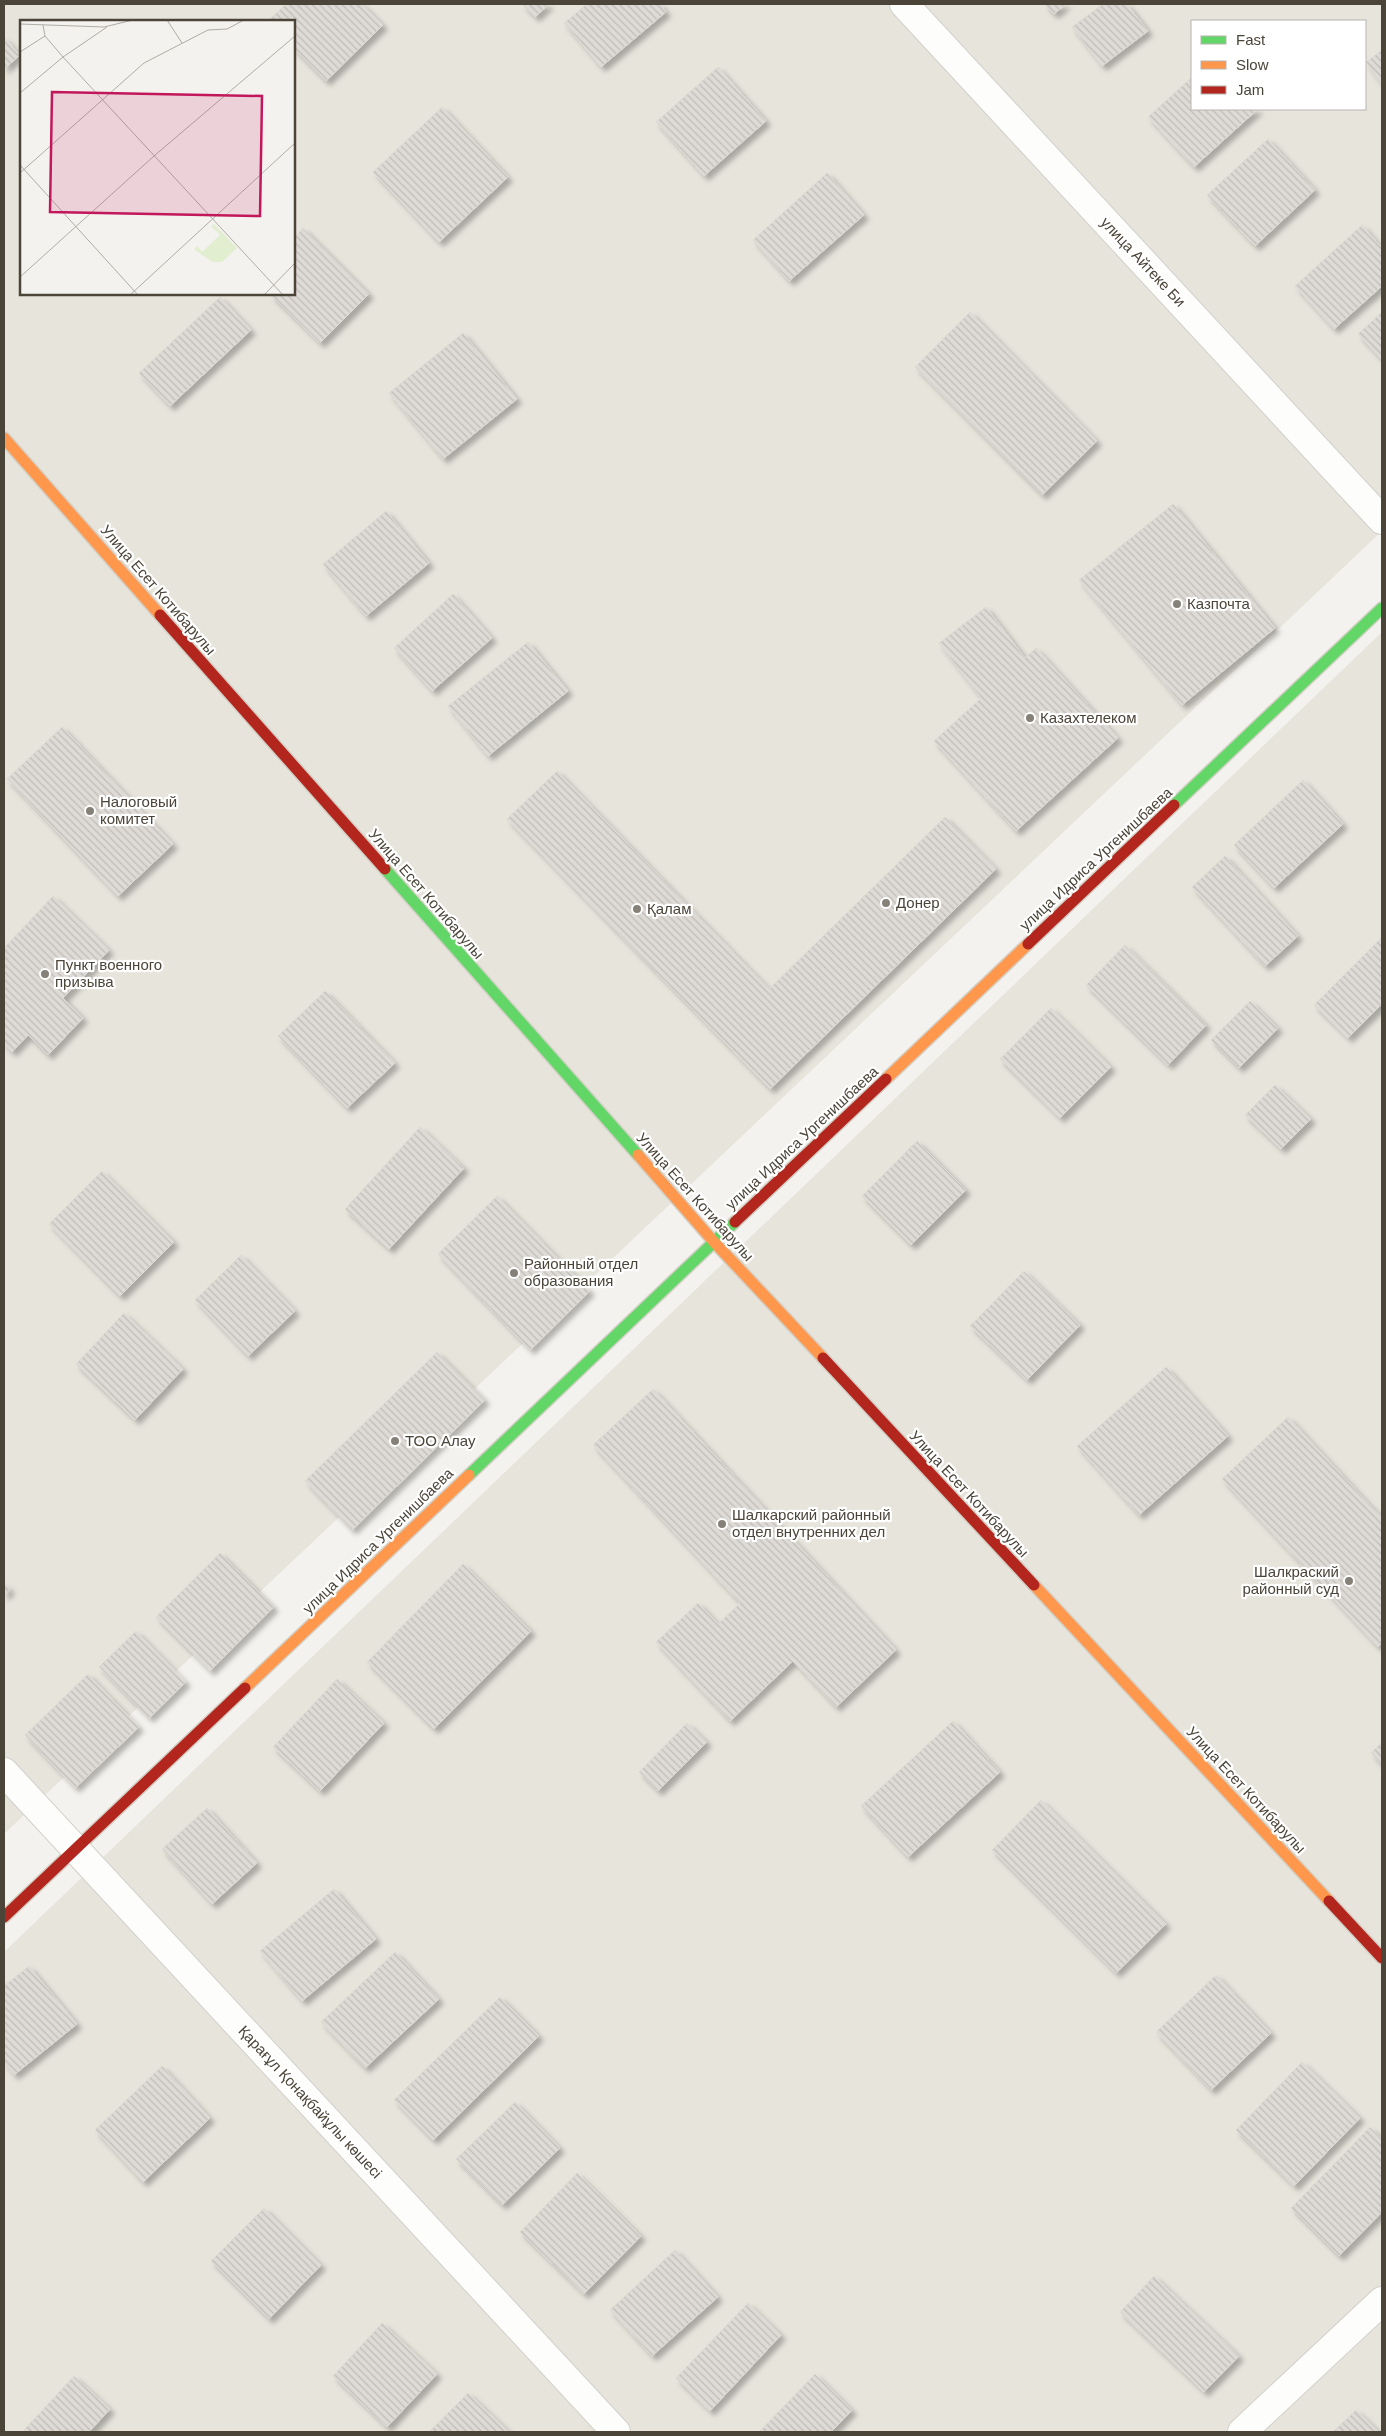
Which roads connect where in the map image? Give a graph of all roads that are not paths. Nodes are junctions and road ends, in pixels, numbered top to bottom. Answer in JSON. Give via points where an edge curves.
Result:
{"nodes":[{"id":1,"x":904,"y":4,"type":"edge"},
{"id":2,"x":4,"y":438,"type":"edge"},
{"id":3,"x":1382,"y":520,"type":"edge"},
{"id":4,"x":1382,"y":608,"type":"edge"},
{"id":5,"x":714,"y":1242,"type":"junction"},
{"id":6,"x":4,"y":1772,"type":"edge"},
{"id":7,"x":76,"y":1848,"type":"junction"},
{"id":8,"x":4,"y":1918,"type":"edge"},
{"id":9,"x":1382,"y":1958,"type":"edge"},
{"id":10,"x":1382,"y":2301,"type":"edge"},
{"id":11,"x":616,"y":2432,"type":"edge"},
{"id":12,"x":1242,"y":2432,"type":"edge"}],
"edges":[{"from":1,"to":3,"type":"street","name":"улица Айтеке Би"},
{"from":2,"to":5,"type":"main road","name":"Улица Есет Котибарулы"},
{"from":4,"to":5,"type":"main road","name":"улица Идриса Ургенишбаева"},
{"from":5,"to":7,"type":"main road","name":"улица Идриса Ургенишбаева"},
{"from":5,"to":9,"type":"main road","name":"Улица Есет Котибарулы"},
{"from":6,"to":7,"type":"street","name":"Қарағұл Қонақбайұлы көшесі"},
{"from":7,"to":8,"type":"main road","name":"улица Идриса Ургенишбаева"},
{"from":7,"to":11,"type":"street","name":"Қарағұл Қонақбайұлы көшесі"},
{"from":10,"to":12,"type":"street"}]}
